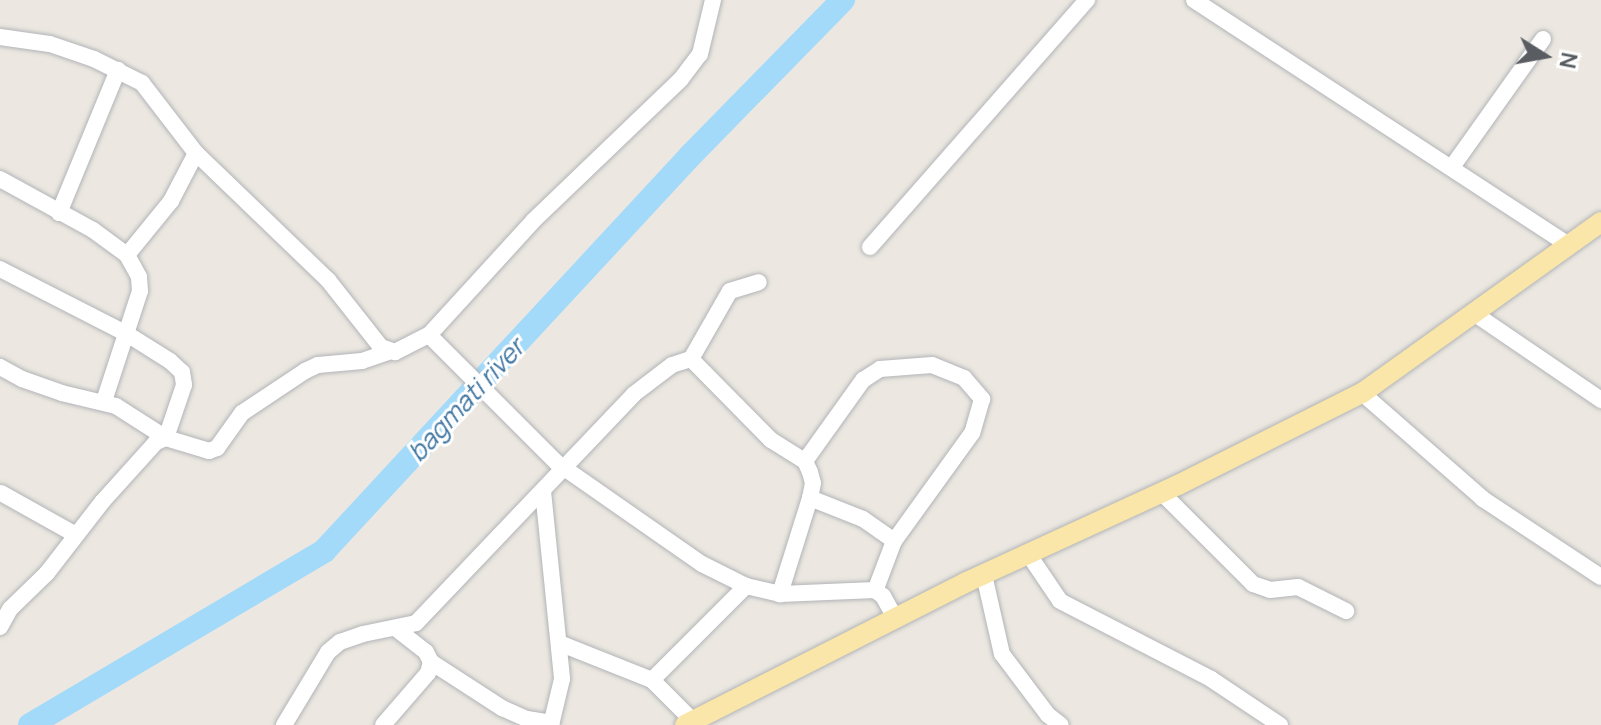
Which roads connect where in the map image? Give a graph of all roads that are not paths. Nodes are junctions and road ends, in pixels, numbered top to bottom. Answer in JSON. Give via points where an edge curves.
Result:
{"nodes":[{"id":1,"x":713,"y":0,"type":"edge"},
{"id":2,"x":1087,"y":0,"type":"edge"},
{"id":3,"x":1194,"y":0,"type":"edge"},
{"id":4,"x":0,"y":37,"type":"edge"},
{"id":5,"x":1543,"y":39,"type":"dead end"},
{"id":6,"x":118,"y":70,"type":"junction"},
{"id":7,"x":196,"y":153,"type":"junction"},
{"id":8,"x":1452,"y":167,"type":"junction"},
{"id":9,"x":0,"y":179,"type":"edge"},
{"id":10,"x":59,"y":213,"type":"junction"},
{"id":11,"x":1601,"y":222,"type":"edge"},
{"id":12,"x":1569,"y":245,"type":"junction"},
{"id":13,"x":870,"y":247,"type":"dead end"},
{"id":14,"x":127,"y":255,"type":"junction"},
{"id":15,"x":0,"y":269,"type":"edge"},
{"id":16,"x":759,"y":282,"type":"dead end"},
{"id":17,"x":1475,"y":314,"type":"junction"},
{"id":18,"x":127,"y":334,"type":"junction"},
{"id":19,"x":429,"y":335,"type":"junction"},
{"id":20,"x":388,"y":352,"type":"junction"},
{"id":21,"x":691,"y":359,"type":"junction"},
{"id":22,"x":0,"y":367,"type":"edge"},
{"id":23,"x":1362,"y":393,"type":"junction"},
{"id":24,"x":1601,"y":400,"type":"edge"},
{"id":25,"x":104,"y":401,"type":"junction"},
{"id":26,"x":166,"y":438,"type":"junction"},
{"id":27,"x":805,"y":461,"type":"junction"},
{"id":28,"x":561,"y":465,"type":"junction"},
{"id":29,"x":543,"y":491,"type":"junction"},
{"id":30,"x":1,"y":493,"type":"edge"},
{"id":31,"x":1162,"y":493,"type":"junction"},
{"id":32,"x":810,"y":498,"type":"junction"},
{"id":33,"x":76,"y":535,"type":"junction"},
{"id":34,"x":894,"y":541,"type":"junction"},
{"id":35,"x":1029,"y":555,"type":"junction"},
{"id":36,"x":984,"y":575,"type":"junction"},
{"id":37,"x":1601,"y":577,"type":"edge"},
{"id":38,"x":746,"y":586,"type":"junction"},
{"id":39,"x":875,"y":591,"type":"junction"},
{"id":40,"x":780,"y":594,"type":"junction"},
{"id":41,"x":1346,"y":611,"type":"dead end"},
{"id":42,"x":895,"y":618,"type":"junction"},
{"id":43,"x":0,"y":627,"type":"edge"},
{"id":44,"x":397,"y":629,"type":"junction"},
{"id":45,"x":559,"y":643,"type":"junction"},
{"id":46,"x":431,"y":662,"type":"junction"},
{"id":47,"x":652,"y":680,"type":"junction"},
{"id":48,"x":718,"y":717,"type":"edge"},
{"id":49,"x":1051,"y":722,"type":"edge"},
{"id":50,"x":688,"y":723,"type":"edge"},
{"id":51,"x":552,"y":724,"type":"edge"},
{"id":52,"x":284,"y":725,"type":"edge"},
{"id":53,"x":383,"y":725,"type":"edge"},
{"id":54,"x":1280,"y":725,"type":"edge"}],
"edges":[{"from":1,"to":19,"type":"street","via":[[700,54],[681,79],[533,221]]},
{"from":2,"to":13,"type":"street"},
{"from":3,"to":8,"type":"street"},
{"from":4,"to":6,"type":"street","via":[[50,44]]},
{"from":5,"to":8,"type":"street"},
{"from":6,"to":7,"type":"street","via":[[142,83]]},
{"from":6,"to":10,"type":"street"},
{"from":7,"to":14,"type":"street","via":[[171,201]]},
{"from":7,"to":20,"type":"street","via":[[328,280]]},
{"from":8,"to":12,"type":"street"},
{"from":9,"to":10,"type":"street"},
{"from":10,"to":14,"type":"street"},
{"from":11,"to":12,"type":"main road"},
{"from":12,"to":17,"type":"main road"},
{"from":14,"to":18,"type":"street","via":[[140,291]]},
{"from":15,"to":18,"type":"street"},
{"from":16,"to":21,"type":"street","via":[[730,291]]},
{"from":17,"to":23,"type":"main road"},
{"from":17,"to":24,"type":"street"},
{"from":18,"to":25,"type":"street"},
{"from":18,"to":26,"type":"street","via":[[170,361],[184,377]]},
{"from":19,"to":20,"type":"street"},
{"from":19,"to":28,"type":"street"},
{"from":20,"to":26,"type":"street","via":[[305,371],[242,413],[217,448],[209,451]]},
{"from":21,"to":27,"type":"street","via":[[771,440]]},
{"from":21,"to":28,"type":"street","via":[[672,365],[634,394]]},
{"from":22,"to":25,"type":"street","via":[[62,393]]},
{"from":23,"to":31,"type":"main road"},
{"from":23,"to":37,"type":"street","via":[[1483,499]]},
{"from":25,"to":26,"type":"street"},
{"from":26,"to":33,"type":"street","via":[[156,442]]},
{"from":27,"to":32,"type":"street","via":[[813,483]]},
{"from":27,"to":34,"type":"street","via":[[863,380],[880,369],[932,365],[964,378],[982,399],[972,433]]},
{"from":28,"to":29,"type":"street"},
{"from":28,"to":38,"type":"street","via":[[663,539]]},
{"from":29,"to":44,"type":"street","via":[[416,623]]},
{"from":29,"to":45,"type":"street"},
{"from":30,"to":33,"type":"street"},
{"from":31,"to":35,"type":"main road"},
{"from":31,"to":41,"type":"street","via":[[1253,584],[1270,590],[1298,587]]},
{"from":32,"to":34,"type":"street","via":[[863,519]]},
{"from":32,"to":40,"type":"street"},
{"from":33,"to":43,"type":"street"},
{"from":34,"to":39,"type":"street"},
{"from":35,"to":36,"type":"main road"},
{"from":35,"to":54,"type":"street","via":[[1060,601],[1211,679]]},
{"from":36,"to":42,"type":"main road"},
{"from":36,"to":49,"type":"street","via":[[1002,654]]},
{"from":38,"to":40,"type":"street"},
{"from":38,"to":47,"type":"street"},
{"from":39,"to":40,"type":"street"},
{"from":39,"to":42,"type":"street"},
{"from":42,"to":48,"type":"main road"},
{"from":44,"to":46,"type":"street"},
{"from":44,"to":52,"type":"street","via":[[363,634],[328,652]]},
{"from":45,"to":47,"type":"street"},
{"from":45,"to":51,"type":"street","via":[[562,679]]},
{"from":46,"to":51,"type":"street","via":[[502,708]]},
{"from":46,"to":53,"type":"street","via":[[428,673]]},
{"from":47,"to":50,"type":"street"},
{"from":48,"to":50,"type":"main road"}]}
